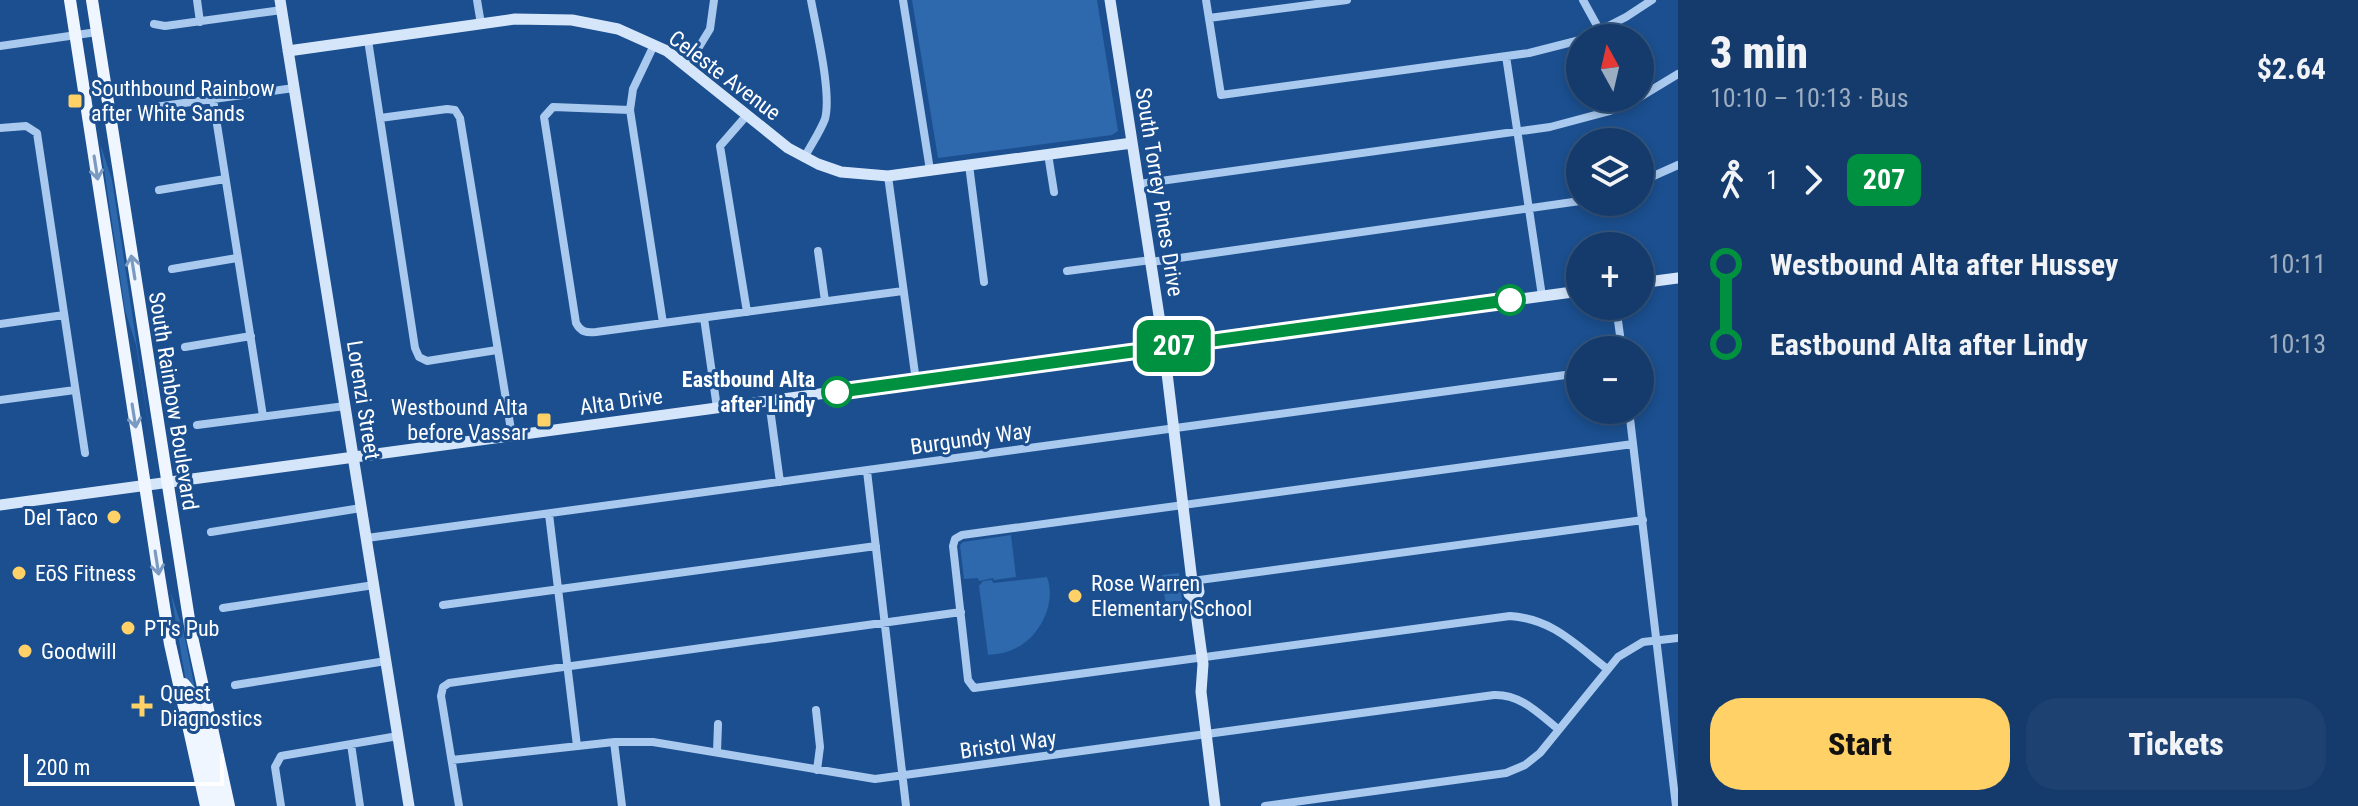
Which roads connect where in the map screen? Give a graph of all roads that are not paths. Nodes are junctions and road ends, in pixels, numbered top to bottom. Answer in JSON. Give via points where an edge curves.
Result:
{"nodes":[{"id":1,"x":70,"y":0,"type":"edge"},
{"id":2,"x":92,"y":0,"type":"edge"},
{"id":3,"x":197,"y":0,"type":"edge"},
{"id":4,"x":477,"y":0,"type":"edge"},
{"id":5,"x":714,"y":0,"type":"edge"},
{"id":6,"x":811,"y":0,"type":"edge"},
{"id":7,"x":903,"y":0,"type":"edge"},
{"id":8,"x":1110,"y":0,"type":"edge"},
{"id":9,"x":1206,"y":0,"type":"edge"},
{"id":10,"x":1347,"y":0,"type":"edge"},
{"id":11,"x":1583,"y":0,"type":"edge"},
{"id":12,"x":1652,"y":0,"type":"edge"},
{"id":13,"x":281,"y":5,"type":"edge"},
{"id":14,"x":1209,"y":18,"type":"junction"},
{"id":15,"x":200,"y":22,"type":"junction"},
{"id":16,"x":154,"y":24,"type":"dead end"},
{"id":17,"x":481,"y":24,"type":"junction"},
{"id":18,"x":1596,"y":24,"type":"edge"},
{"id":19,"x":1612,"y":24,"type":"edge"},
{"id":20,"x":97,"y":32,"type":"junction"},
{"id":21,"x":76,"y":35,"type":"junction"},
{"id":22,"x":368,"y":40,"type":"junction"},
{"id":23,"x":1566,"y":44,"type":"edge"},
{"id":24,"x":654,"y":45,"type":"junction"},
{"id":25,"x":0,"y":46,"type":"edge"},
{"id":26,"x":288,"y":51,"type":"junction"},
{"id":27,"x":1506,"y":56,"type":"junction"},
{"id":28,"x":688,"y":65,"type":"junction"},
{"id":29,"x":1678,"y":74,"type":"edge"},
{"id":30,"x":294,"y":88,"type":"junction"},
{"id":31,"x":1654,"y":88,"type":"edge"},
{"id":32,"x":213,"y":99,"type":"junction"},
{"id":33,"x":147,"y":108,"type":"dead end"},
{"id":34,"x":630,"y":110,"type":"junction"},
{"id":35,"x":1602,"y":112,"type":"edge"},
{"id":36,"x":747,"y":115,"type":"junction"},
{"id":37,"x":380,"y":118,"type":"junction"},
{"id":38,"x":0,"y":128,"type":"edge"},
{"id":39,"x":1517,"y":132,"type":"junction"},
{"id":40,"x":1132,"y":143,"type":"junction"},
{"id":41,"x":1048,"y":154,"type":"junction"},
{"id":42,"x":804,"y":158,"type":"junction"},
{"id":43,"x":969,"y":165,"type":"junction"},
{"id":44,"x":1678,"y":165,"type":"edge"},
{"id":45,"x":930,"y":170,"type":"junction"},
{"id":46,"x":888,"y":176,"type":"junction"},
{"id":47,"x":1654,"y":176,"type":"edge"},
{"id":48,"x":225,"y":179,"type":"junction"},
{"id":49,"x":1139,"y":184,"type":"junction"},
{"id":50,"x":159,"y":190,"type":"dead end"},
{"id":51,"x":1054,"y":192,"type":"dead end"},
{"id":52,"x":1566,"y":204,"type":"edge"},
{"id":53,"x":1530,"y":210,"type":"junction"},
{"id":54,"x":818,"y":251,"type":"dead end"},
{"id":55,"x":237,"y":258,"type":"junction"},
{"id":56,"x":1151,"y":261,"type":"junction"},
{"id":57,"x":172,"y":269,"type":"dead end"},
{"id":58,"x":1067,"y":271,"type":"dead end"},
{"id":59,"x":1678,"y":278,"type":"edge"},
{"id":60,"x":1654,"y":281,"type":"edge"},
{"id":61,"x":984,"y":282,"type":"dead end"},
{"id":62,"x":903,"y":291,"type":"junction"},
{"id":63,"x":1566,"y":293,"type":"edge"},
{"id":64,"x":1542,"y":296,"type":"junction"},
{"id":65,"x":825,"y":301,"type":"junction"},
{"id":66,"x":747,"y":312,"type":"junction"},
{"id":67,"x":64,"y":315,"type":"junction"},
{"id":68,"x":704,"y":318,"type":"junction"},
{"id":69,"x":663,"y":323,"type":"junction"},
{"id":70,"x":0,"y":324,"type":"edge"},
{"id":71,"x":251,"y":336,"type":"junction"},
{"id":72,"x":185,"y":347,"type":"dead end"},
{"id":73,"x":1164,"y":348,"type":"junction"},
{"id":74,"x":497,"y":350,"type":"junction"},
{"id":75,"x":1566,"y":375,"type":"edge"},
{"id":76,"x":916,"y":381,"type":"junction"},
{"id":77,"x":75,"y":390,"type":"junction"},
{"id":78,"x":0,"y":400,"type":"edge"},
{"id":79,"x":769,"y":401,"type":"junction"},
{"id":80,"x":345,"y":406,"type":"junction"},
{"id":81,"x":717,"y":408,"type":"junction"},
{"id":82,"x":263,"y":416,"type":"junction"},
{"id":83,"x":1631,"y":424,"type":"edge"},
{"id":84,"x":197,"y":425,"type":"dead end"},
{"id":85,"x":1175,"y":429,"type":"junction"},
{"id":86,"x":512,"y":436,"type":"junction"},
{"id":87,"x":1633,"y":444,"type":"junction"},
{"id":88,"x":85,"y":453,"type":"dead end"},
{"id":89,"x":353,"y":457,"type":"junction"},
{"id":90,"x":867,"y":471,"type":"junction"},
{"id":91,"x":780,"y":482,"type":"junction"},
{"id":92,"x":166,"y":483,"type":"junction"},
{"id":93,"x":145,"y":485,"type":"junction"},
{"id":94,"x":1,"y":501,"type":"edge"},
{"id":95,"x":1183,"y":505,"type":"junction"},
{"id":96,"x":361,"y":508,"type":"junction"},
{"id":97,"x":549,"y":514,"type":"junction"},
{"id":98,"x":1643,"y":520,"type":"junction"},
{"id":99,"x":211,"y":532,"type":"dead end"},
{"id":100,"x":367,"y":538,"type":"junction"},
{"id":101,"x":876,"y":546,"type":"junction"},
{"id":102,"x":1192,"y":581,"type":"junction"},
{"id":103,"x":374,"y":585,"type":"junction"},
{"id":104,"x":558,"y":590,"type":"junction"},
{"id":105,"x":443,"y":605,"type":"dead end"},
{"id":106,"x":223,"y":608,"type":"dead end"},
{"id":107,"x":961,"y":612,"type":"junction"},
{"id":108,"x":885,"y":623,"type":"junction"},
{"id":109,"x":1678,"y":638,"type":"edge"},
{"id":110,"x":1657,"y":641,"type":"junction"},
{"id":111,"x":1202,"y":658,"type":"junction"},
{"id":112,"x":386,"y":661,"type":"junction"},
{"id":113,"x":567,"y":666,"type":"junction"},
{"id":114,"x":1606,"y":668,"type":"junction"},
{"id":115,"x":179,"y":684,"type":"junction"},
{"id":116,"x":235,"y":685,"type":"dead end"},
{"id":117,"x":816,"y":710,"type":"dead end"},
{"id":118,"x":718,"y":724,"type":"dead end"},
{"id":119,"x":1558,"y":729,"type":"junction"},
{"id":120,"x":1207,"y":735,"type":"junction"},
{"id":121,"x":398,"y":736,"type":"junction"},
{"id":122,"x":614,"y":742,"type":"junction"},
{"id":123,"x":351,"y":744,"type":"junction"},
{"id":124,"x":577,"y":746,"type":"junction"},
{"id":125,"x":717,"y":752,"type":"junction"},
{"id":126,"x":452,"y":760,"type":"junction"},
{"id":127,"x":817,"y":770,"type":"junction"},
{"id":128,"x":903,"y":776,"type":"junction"},
{"id":129,"x":206,"y":806,"type":"edge"},
{"id":130,"x":218,"y":806,"type":"edge"},
{"id":131,"x":229,"y":806,"type":"edge"},
{"id":132,"x":281,"y":806,"type":"edge"},
{"id":133,"x":360,"y":806,"type":"edge"},
{"id":134,"x":409,"y":806,"type":"edge"},
{"id":135,"x":459,"y":806,"type":"edge"},
{"id":136,"x":622,"y":806,"type":"edge"},
{"id":137,"x":906,"y":806,"type":"edge"},
{"id":138,"x":1215,"y":806,"type":"edge"},
{"id":139,"x":1265,"y":806,"type":"edge"},
{"id":140,"x":1676,"y":806,"type":"edge"}],
"edges":[{"from":1,"to":21,"type":"main road","name":"South Rainbow Boulevard"},
{"from":2,"to":20,"type":"main road","name":"South Rainbow Boulevard"},
{"from":3,"to":15,"type":"street"},
{"from":4,"to":17,"type":"street"},
{"from":5,"to":28,"type":"street","via":[[710,29]]},
{"from":6,"to":42,"type":"street","via":[[826,110]]},
{"from":7,"to":45,"type":"street"},
{"from":8,"to":40,"type":"main road","name":"South Torrey Pines Drive"},
{"from":9,"to":14,"type":"street"},
{"from":10,"to":14,"type":"street"},
{"from":11,"to":18,"type":"street"},
{"from":12,"to":19,"type":"street"},
{"from":13,"to":15,"type":"street"},
{"from":13,"to":26,"type":"main road","name":"Lorenzi Street"},
{"from":14,"to":27,"type":"street","via":[[1221,95]]},
{"from":15,"to":16,"type":"street"},
{"from":17,"to":22,"type":"main road","name":"Celeste Avenue"},
{"from":17,"to":24,"type":"main road","name":"Celeste Avenue","via":[[535,18],[582,21]]},
{"from":20,"to":21,"type":"street"},
{"from":92,"to":20,"type":"main road","name":"South Rainbow Boulevard","one_way":true},
{"from":21,"to":25,"type":"street"},
{"from":21,"to":93,"type":"main road","name":"South Rainbow Boulevard","one_way":true},
{"from":22,"to":26,"type":"main road","name":"Celeste Avenue"},
{"from":22,"to":37,"type":"street"},
{"from":23,"to":27,"type":"street"},
{"from":24,"to":28,"type":"main road","name":"Celeste Avenue"},
{"from":24,"to":34,"type":"street","via":[[637,79]]},
{"from":26,"to":30,"type":"main road","name":"Lorenzi Street"},
{"from":27,"to":39,"type":"street"},
{"from":28,"to":36,"type":"main road","name":"Celeste Avenue"},
{"from":29,"to":31,"type":"street"},
{"from":30,"to":32,"type":"street"},
{"from":30,"to":80,"type":"main road","name":"Lorenzi Street"},
{"from":32,"to":33,"type":"street"},
{"from":32,"to":48,"type":"street"},
{"from":34,"to":69,"type":"street"},
{"from":34,"to":69,"type":"street","via":[[558,107],[547,111],[543,123],[580,330]]},
{"from":35,"to":39,"type":"street"},
{"from":36,"to":42,"type":"main road","name":"Celeste Avenue"},
{"from":36,"to":66,"type":"street","via":[[720,146]]},
{"from":37,"to":74,"type":"street","via":[[455,110],[462,126]]},
{"from":37,"to":74,"type":"street","via":[[419,357],[427,361]]},
{"from":38,"to":67,"type":"street","via":[[32,127],[37,133]]},
{"from":39,"to":49,"type":"street"},
{"from":39,"to":53,"type":"street"},
{"from":40,"to":41,"type":"main road","name":"Celeste Avenue"},
{"from":40,"to":49,"type":"main road","name":"South Torrey Pines Drive"},
{"from":41,"to":43,"type":"main road","name":"Celeste Avenue"},
{"from":41,"to":51,"type":"street"},
{"from":42,"to":46,"type":"main road","name":"Celeste Avenue","via":[[845,173]]},
{"from":43,"to":45,"type":"main road","name":"Celeste Avenue"},
{"from":43,"to":61,"type":"street"},
{"from":44,"to":47,"type":"street"},
{"from":45,"to":46,"type":"main road","name":"Celeste Avenue"},
{"from":46,"to":62,"type":"street"},
{"from":48,"to":50,"type":"street"},
{"from":48,"to":55,"type":"street"},
{"from":49,"to":56,"type":"main road","name":"South Torrey Pines Drive"},
{"from":52,"to":53,"type":"street"},
{"from":53,"to":56,"type":"street"},
{"from":53,"to":64,"type":"street"},
{"from":54,"to":65,"type":"street"},
{"from":55,"to":57,"type":"street"},
{"from":55,"to":71,"type":"street"},
{"from":56,"to":58,"type":"street"},
{"from":56,"to":73,"type":"main road","name":"South Torrey Pines Drive"},
{"from":59,"to":60,"type":"main road"},
{"from":62,"to":65,"type":"street"},
{"from":62,"to":76,"type":"street"},
{"from":63,"to":64,"type":"main road","name":"Alta Drive"},
{"from":64,"to":73,"type":"main road","name":"Alta Drive"},
{"from":65,"to":66,"type":"street"},
{"from":66,"to":68,"type":"street"},
{"from":67,"to":70,"type":"street"},
{"from":67,"to":77,"type":"street"},
{"from":68,"to":69,"type":"street"},
{"from":68,"to":81,"type":"street"},
{"from":71,"to":72,"type":"street"},
{"from":71,"to":82,"type":"street"},
{"from":73,"to":76,"type":"main road","name":"Alta Drive"},
{"from":73,"to":85,"type":"main road","name":"South Torrey Pines Drive"},
{"from":74,"to":86,"type":"street"},
{"from":75,"to":85,"type":"street","name":"Burgundy Way"},
{"from":76,"to":79,"type":"main road","name":"Alta Drive"},
{"from":77,"to":78,"type":"street"},
{"from":77,"to":88,"type":"street"},
{"from":79,"to":81,"type":"main road","name":"Alta Drive"},
{"from":79,"to":91,"type":"street"},
{"from":80,"to":82,"type":"street"},
{"from":80,"to":89,"type":"main road","name":"Lorenzi Street"},
{"from":81,"to":86,"type":"main road","name":"Alta Drive"},
{"from":82,"to":84,"type":"street"},
{"from":83,"to":87,"type":"street"},
{"from":85,"to":90,"type":"street","name":"Burgundy Way"},
{"from":85,"to":95,"type":"main road","name":"South Torrey Pines Drive"},
{"from":86,"to":89,"type":"main road","name":"Alta Drive"},
{"from":87,"to":95,"type":"street"},
{"from":87,"to":98,"type":"street"},
{"from":89,"to":92,"type":"main road","name":"Alta Drive"},
{"from":89,"to":96,"type":"main road","name":"Lorenzi Street"},
{"from":90,"to":91,"type":"street","name":"Burgundy Way"},
{"from":90,"to":101,"type":"street"},
{"from":91,"to":97,"type":"street","name":"Burgundy Way"},
{"from":92,"to":93,"type":"main road","name":"Alta Drive"},
{"from":92,"to":131,"type":"main road","name":"South Rainbow Boulevard"},
{"from":93,"to":94,"type":"main road","name":"Alta Drive"},
{"from":93,"to":115,"type":"main road","name":"South Rainbow Boulevard","one_way":true},
{"from":95,"to":102,"type":"main road","name":"South Torrey Pines Drive"},
{"from":95,"to":107,"type":"street","via":[[962,535],[953,546]]},
{"from":96,"to":99,"type":"street"},
{"from":96,"to":100,"type":"main road","name":"Lorenzi Street"},
{"from":97,"to":100,"type":"street","name":"Burgundy Way"},
{"from":97,"to":104,"type":"street"},
{"from":98,"to":102,"type":"street"},
{"from":98,"to":110,"type":"street"},
{"from":100,"to":103,"type":"main road","name":"Lorenzi Street"},
{"from":101,"to":104,"type":"street"},
{"from":101,"to":108,"type":"street"},
{"from":102,"to":111,"type":"main road","name":"South Torrey Pines Drive","via":[[1199,592],[1194,598]]},
{"from":103,"to":106,"type":"street"},
{"from":103,"to":112,"type":"main road","name":"Lorenzi Street"},
{"from":104,"to":105,"type":"street"},
{"from":104,"to":113,"type":"street"},
{"from":107,"to":108,"type":"street"},
{"from":107,"to":111,"type":"street","via":[[972,687]]},
{"from":108,"to":113,"type":"street"},
{"from":108,"to":128,"type":"street"},
{"from":109,"to":110,"type":"street"},
{"from":110,"to":114,"type":"street","via":[[1643,642]]},
{"from":110,"to":140,"type":"street"},
{"from":111,"to":114,"type":"street","via":[[1510,616],[1549,625]]},
{"from":111,"to":120,"type":"main road","name":"South Torrey Pines Drive"},
{"from":112,"to":116,"type":"street"},
{"from":112,"to":121,"type":"main road","name":"Lorenzi Street"},
{"from":113,"to":124,"type":"street"},
{"from":113,"to":126,"type":"street","via":[[443,687]]},
{"from":114,"to":119,"type":"street"},
{"from":115,"to":129,"type":"main road","name":"South Rainbow Boulevard"},
{"from":115,"to":130,"type":"main road","via":[[192,694]]},
{"from":117,"to":127,"type":"street"},
{"from":118,"to":125,"type":"street"},
{"from":119,"to":120,"type":"street","name":"Bristol Way","via":[[1523,701],[1502,694]]},
{"from":119,"to":139,"type":"street","via":[[1540,753],[1506,773]]},
{"from":120,"to":128,"type":"street","name":"Bristol Way"},
{"from":120,"to":138,"type":"main road","name":"South Torrey Pines Drive"},
{"from":121,"to":123,"type":"street"},
{"from":121,"to":134,"type":"main road","name":"Lorenzi Street"},
{"from":122,"to":124,"type":"street","name":"Bristol Way"},
{"from":122,"to":125,"type":"street","name":"Bristol Way"},
{"from":122,"to":136,"type":"street"},
{"from":123,"to":132,"type":"street","via":[[277,759]]},
{"from":123,"to":133,"type":"street"},
{"from":124,"to":126,"type":"street","name":"Bristol Way"},
{"from":125,"to":127,"type":"street","name":"Bristol Way"},
{"from":126,"to":135,"type":"street"},
{"from":127,"to":128,"type":"street","name":"Bristol Way","via":[[875,779]]},
{"from":128,"to":137,"type":"street"}]}
